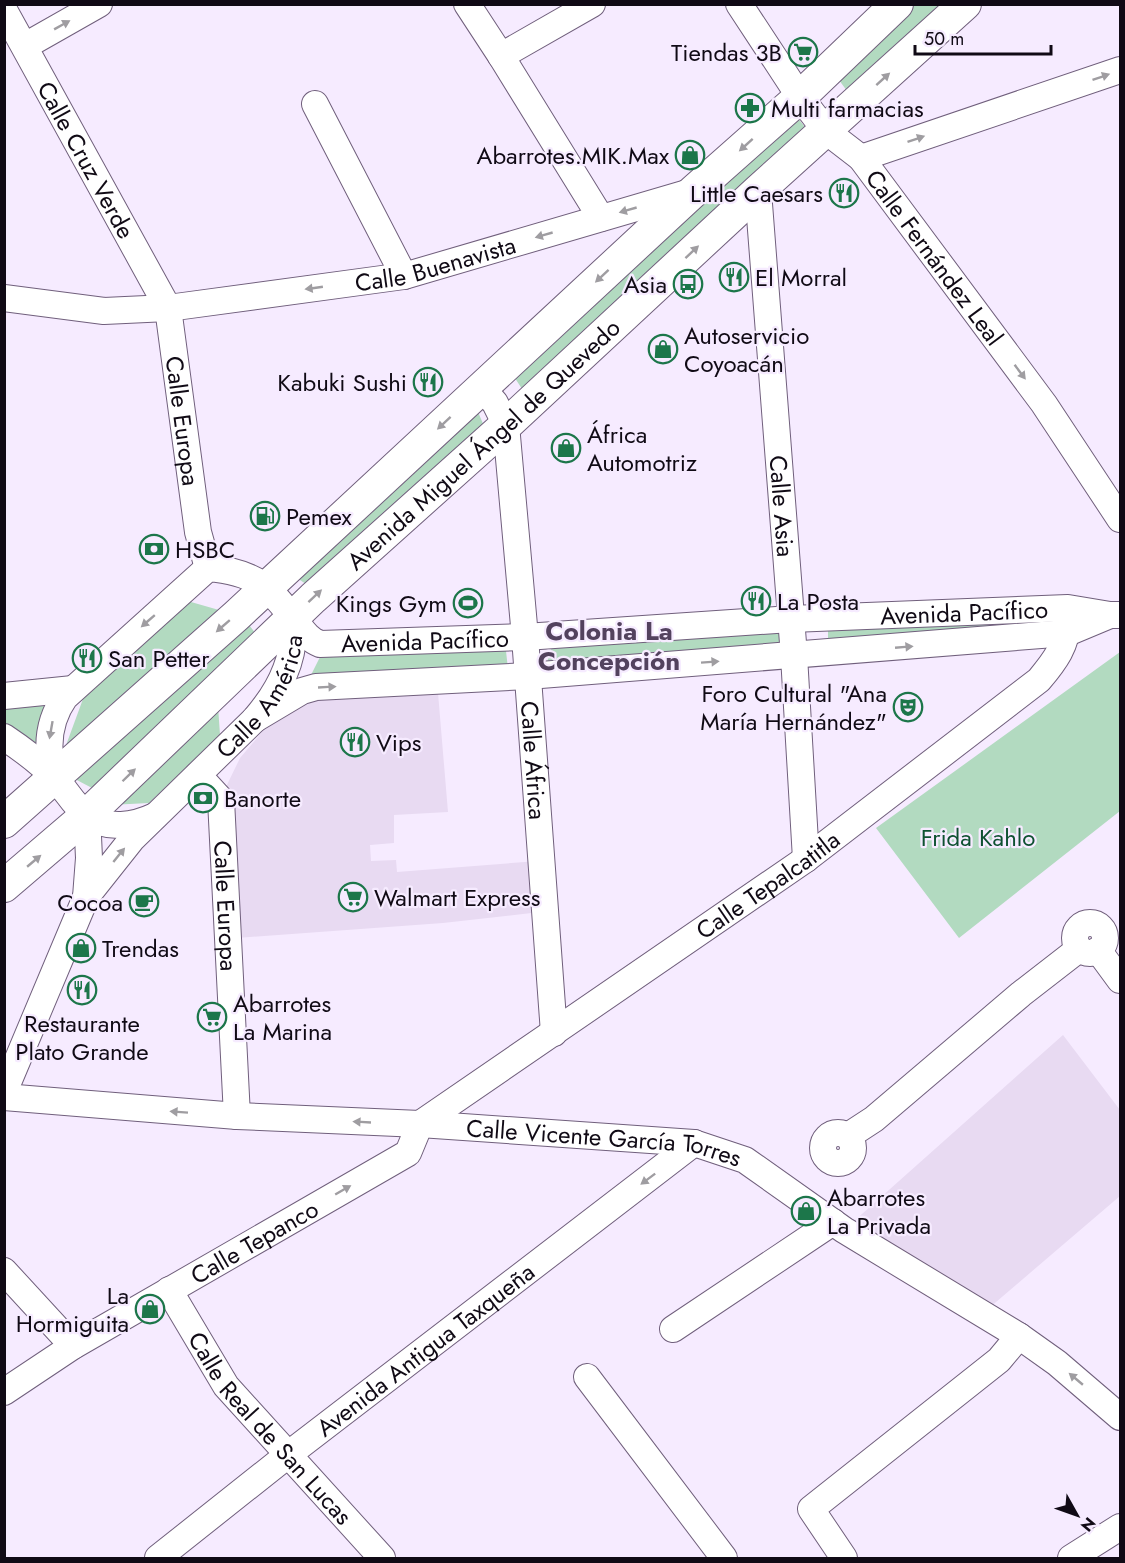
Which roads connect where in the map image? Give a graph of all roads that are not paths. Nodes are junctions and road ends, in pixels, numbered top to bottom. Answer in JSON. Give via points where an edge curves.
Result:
{"nodes":[{"id":1,"x":99,"y":4,"type":"edge"},
{"id":2,"x":467,"y":4,"type":"edge"},
{"id":3,"x":592,"y":4,"type":"edge"},
{"id":4,"x":739,"y":4,"type":"edge"},
{"id":5,"x":897,"y":4,"type":"edge"},
{"id":6,"x":965,"y":4,"type":"edge"},
{"id":7,"x":4,"y":10,"type":"edge"},
{"id":8,"x":25,"y":46,"type":"junction"},
{"id":9,"x":501,"y":56,"type":"junction"},
{"id":10,"x":1120,"y":70,"type":"edge"},
{"id":11,"x":800,"y":97,"type":"junction"},
{"id":12,"x":315,"y":104,"type":"dead end"},
{"id":13,"x":826,"y":131,"type":"junction"},
{"id":14,"x":861,"y":158,"type":"junction"},
{"id":15,"x":695,"y":190,"type":"junction"},
{"id":16,"x":758,"y":191,"type":"junction"},
{"id":17,"x":601,"y":218,"type":"junction"},
{"id":18,"x":404,"y":276,"type":"junction"},
{"id":19,"x":4,"y":298,"type":"edge"},
{"id":20,"x":168,"y":308,"type":"junction"},
{"id":21,"x":482,"y":388,"type":"junction"},
{"id":22,"x":506,"y":425,"type":"junction"},
{"id":23,"x":1120,"y":519,"type":"edge"},
{"id":24,"x":208,"y":568,"type":"junction"},
{"id":25,"x":267,"y":587,"type":"junction"},
{"id":26,"x":1068,"y":608,"type":"junction"},
{"id":27,"x":1115,"y":615,"type":"edge"},
{"id":28,"x":292,"y":617,"type":"junction"},
{"id":29,"x":791,"y":619,"type":"junction"},
{"id":30,"x":1067,"y":633,"type":"junction"},
{"id":31,"x":525,"y":637,"type":"junction"},
{"id":32,"x":794,"y":656,"type":"junction"},
{"id":33,"x":528,"y":676,"type":"junction"},
{"id":34,"x":73,"y":689,"type":"junction"},
{"id":35,"x":4,"y":696,"type":"edge"},
{"id":36,"x":255,"y":719,"type":"junction"},
{"id":37,"x":4,"y":737,"type":"edge"},
{"id":38,"x":198,"y":775,"type":"junction"},
{"id":39,"x":43,"y":787,"type":"junction"},
{"id":40,"x":87,"y":815,"type":"junction"},
{"id":41,"x":155,"y":816,"type":"junction"},
{"id":42,"x":4,"y":822,"type":"edge"},
{"id":43,"x":63,"y":836,"type":"junction"},
{"id":44,"x":806,"y":859,"type":"junction"},
{"id":45,"x":4,"y":886,"type":"edge"},
{"id":46,"x":86,"y":897,"type":"junction"},
{"id":47,"x":1100,"y":936,"type":"edge"},
{"id":48,"x":1120,"y":980,"type":"edge"},
{"id":49,"x":554,"y":1033,"type":"junction"},
{"id":50,"x":4,"y":1092,"type":"edge"},
{"id":51,"x":4,"y":1097,"type":"edge"},
{"id":52,"x":237,"y":1116,"type":"junction"},
{"id":53,"x":420,"y":1124,"type":"junction"},
{"id":54,"x":848,"y":1136,"type":"dead end"},
{"id":55,"x":694,"y":1143,"type":"junction"},
{"id":56,"x":833,"y":1222,"type":"junction"},
{"id":57,"x":4,"y":1271,"type":"edge"},
{"id":58,"x":169,"y":1290,"type":"junction"},
{"id":59,"x":673,"y":1329,"type":"dead end"},
{"id":60,"x":1019,"y":1336,"type":"junction"},
{"id":61,"x":73,"y":1346,"type":"junction"},
{"id":62,"x":587,"y":1377,"type":"dead end"},
{"id":63,"x":4,"y":1392,"type":"edge"},
{"id":64,"x":1120,"y":1417,"type":"edge"},
{"id":65,"x":289,"y":1454,"type":"junction"},
{"id":66,"x":1120,"y":1527,"type":"edge"},
{"id":67,"x":158,"y":1558,"type":"edge"},
{"id":68,"x":382,"y":1558,"type":"edge"},
{"id":69,"x":724,"y":1558,"type":"edge"},
{"id":70,"x":844,"y":1558,"type":"edge"},
{"id":71,"x":1071,"y":1558,"type":"edge"}],
"edges":[{"from":8,"to":1,"type":"street","one_way":true},
{"from":2,"to":9,"type":"street"},
{"from":3,"to":9,"type":"street"},
{"from":4,"to":11,"type":"street","name":"Calle Fernández Leal"},
{"from":5,"to":11,"type":"main road","name":"Avenida Miguel Ángel de Quevedo"},
{"from":13,"to":6,"type":"main road","name":"Avenida Miguel Ángel de Quevedo","one_way":true},
{"from":7,"to":8,"type":"street","name":"Calle Cruz Verde"},
{"from":8,"to":20,"type":"street","name":"Calle Cruz Verde"},
{"from":9,"to":17,"type":"street"},
{"from":14,"to":10,"type":"street","one_way":true},
{"from":11,"to":13,"type":"street","name":"Calle Fernández Leal"},
{"from":11,"to":15,"type":"main road","name":"Avenida Miguel Ángel de Quevedo","one_way":true},
{"from":12,"to":18,"type":"street"},
{"from":13,"to":14,"type":"street","name":"Calle Fernández Leal"},
{"from":13,"to":16,"type":"main road","name":"Avenida Miguel Ángel de Quevedo"},
{"from":14,"to":23,"type":"street","name":"Calle Fernández Leal","one_way":true,"via":[[1044,404]]},
{"from":15,"to":17,"type":"street","name":"Calle Buenavista","one_way":true},
{"from":15,"to":21,"type":"main road","name":"Avenida Miguel Ángel de Quevedo","one_way":true},
{"from":22,"to":16,"type":"main road","name":"Avenida Miguel Ángel de Quevedo","one_way":true},
{"from":16,"to":29,"type":"street","name":"Calle Asia"},
{"from":17,"to":18,"type":"street","name":"Calle Buenavista","one_way":true},
{"from":18,"to":20,"type":"street","name":"Calle Buenavista","one_way":true},
{"from":19,"to":20,"type":"street","name":"Calle Buenavista","via":[[104,311]]},
{"from":20,"to":24,"type":"street","name":"Calle Europa","via":[[198,532]]},
{"from":21,"to":22,"type":"street","name":"Calle África"},
{"from":21,"to":25,"type":"main road","name":"Avenida Miguel Ángel de Quevedo","one_way":true},
{"from":28,"to":22,"type":"main road","name":"Avenida Miguel Ángel de Quevedo","one_way":true},
{"from":22,"to":31,"type":"street","name":"Calle África"},
{"from":24,"to":25,"type":"street","via":[[242,574]]},
{"from":24,"to":34,"type":"street","one_way":true},
{"from":25,"to":28,"type":"street","name":"Avenida Pacífico"},
{"from":25,"to":39,"type":"main road","name":"Avenida Miguel Ángel de Quevedo","one_way":true},
{"from":26,"to":27,"type":"street","name":"Avenida Pacífico"},
{"from":26,"to":29,"type":"street","name":"Avenida Pacífico"},
{"from":26,"to":30,"type":"street","name":"Calle Tepalcatitla"},
{"from":27,"to":30,"type":"street","name":"Avenida Pacífico"},
{"from":28,"to":31,"type":"street","name":"Avenida Pacífico","via":[[308,637],[320,644]]},
{"from":28,"to":36,"type":"street","name":"Calle América","via":[[295,633],[286,672],[275,695]]},
{"from":40,"to":28,"type":"main road","name":"Avenida Miguel Ángel de Quevedo","one_way":true},
{"from":29,"to":31,"type":"street","name":"Avenida Pacífico"},
{"from":29,"to":32,"type":"street","name":"Calle Asia"},
{"from":32,"to":30,"type":"street","name":"Avenida Pacífico","one_way":true},
{"from":30,"to":44,"type":"street","name":"Calle Tepalcatitla","via":[[1059,656],[1039,680]]},
{"from":31,"to":33,"type":"street","name":"Calle África"},
{"from":33,"to":32,"type":"street","name":"Avenida Pacífico","one_way":true},
{"from":32,"to":44,"type":"street","name":"Calle Asia"},
{"from":36,"to":33,"type":"street","name":"Avenida Pacífico","one_way":true,"via":[[316,687]]},
{"from":33,"to":49,"type":"street","name":"Calle África"},
{"from":34,"to":35,"type":"street"},
{"from":34,"to":39,"type":"street","one_way":true,"via":[[60,704],[51,728],[50,760]]},
{"from":36,"to":38,"type":"street","name":"Calle América"},
{"from":37,"to":39,"type":"street","via":[[25,751]]},
{"from":38,"to":41,"type":"street","name":"Calle América"},
{"from":38,"to":52,"type":"street","name":"Calle Europa","via":[[221,800]]},
{"from":39,"to":40,"type":"street"},
{"from":39,"to":42,"type":"main road","name":"Avenida Miguel Ángel de Quevedo"},
{"from":39,"to":43,"type":"main road"},
{"from":40,"to":41,"type":"street","name":"Calle América","via":[[119,825]]},
{"from":40,"to":43,"type":"main road","name":"Avenida Miguel Ángel de Quevedo"},
{"from":40,"to":46,"type":"street","name":"Calle América"},
{"from":46,"to":41,"type":"street","name":"Calle América","one_way":true},
{"from":45,"to":43,"type":"main road","name":"Avenida Miguel Ángel de Quevedo","one_way":true},
{"from":44,"to":49,"type":"street","name":"Calle Tepalcatitla"},
{"from":46,"to":50,"type":"street","name":"Calle América"},
{"from":47,"to":48,"type":"street"},
{"from":47,"to":54,"type":"street","via":[[1021,994],[874,1119]]},
{"from":49,"to":53,"type":"street","name":"Calle Tepalcatitla"},
{"from":52,"to":51,"type":"street","name":"Calle Vicente García Torres","one_way":true},
{"from":53,"to":52,"type":"street","name":"Calle Vicente García Torres","one_way":true},
{"from":53,"to":55,"type":"street","name":"Calle Vicente García Torres"},
{"from":58,"to":53,"type":"street","name":"Calle Tepanco","one_way":true,"via":[[408,1153]]},
{"from":55,"to":56,"type":"street","name":"Calle Vicente García Torres","via":[[745,1160]]},
{"from":55,"to":65,"type":"street","name":"Avenida Antigua Taxqueña","one_way":true},
{"from":56,"to":59,"type":"street"},
{"from":56,"to":60,"type":"street","name":"Calle Vicente García Torres"},
{"from":57,"to":61,"type":"street"},
{"from":58,"to":61,"type":"street","name":"Calle Tepanco"},
{"from":58,"to":65,"type":"street","name":"Calle Real de San Lucas","via":[[226,1386]]},
{"from":64,"to":60,"type":"street","name":"Calle Vicente García Torres","one_way":true},
{"from":60,"to":70,"type":"street","via":[[999,1360],[811,1509]]},
{"from":61,"to":63,"type":"street","name":"Calle Tepanco"},
{"from":62,"to":69,"type":"street"},
{"from":65,"to":67,"type":"street","name":"Avenida Antigua Taxqueña"},
{"from":65,"to":68,"type":"street","name":"Calle Real de San Lucas"},
{"from":66,"to":71,"type":"street"}]}
